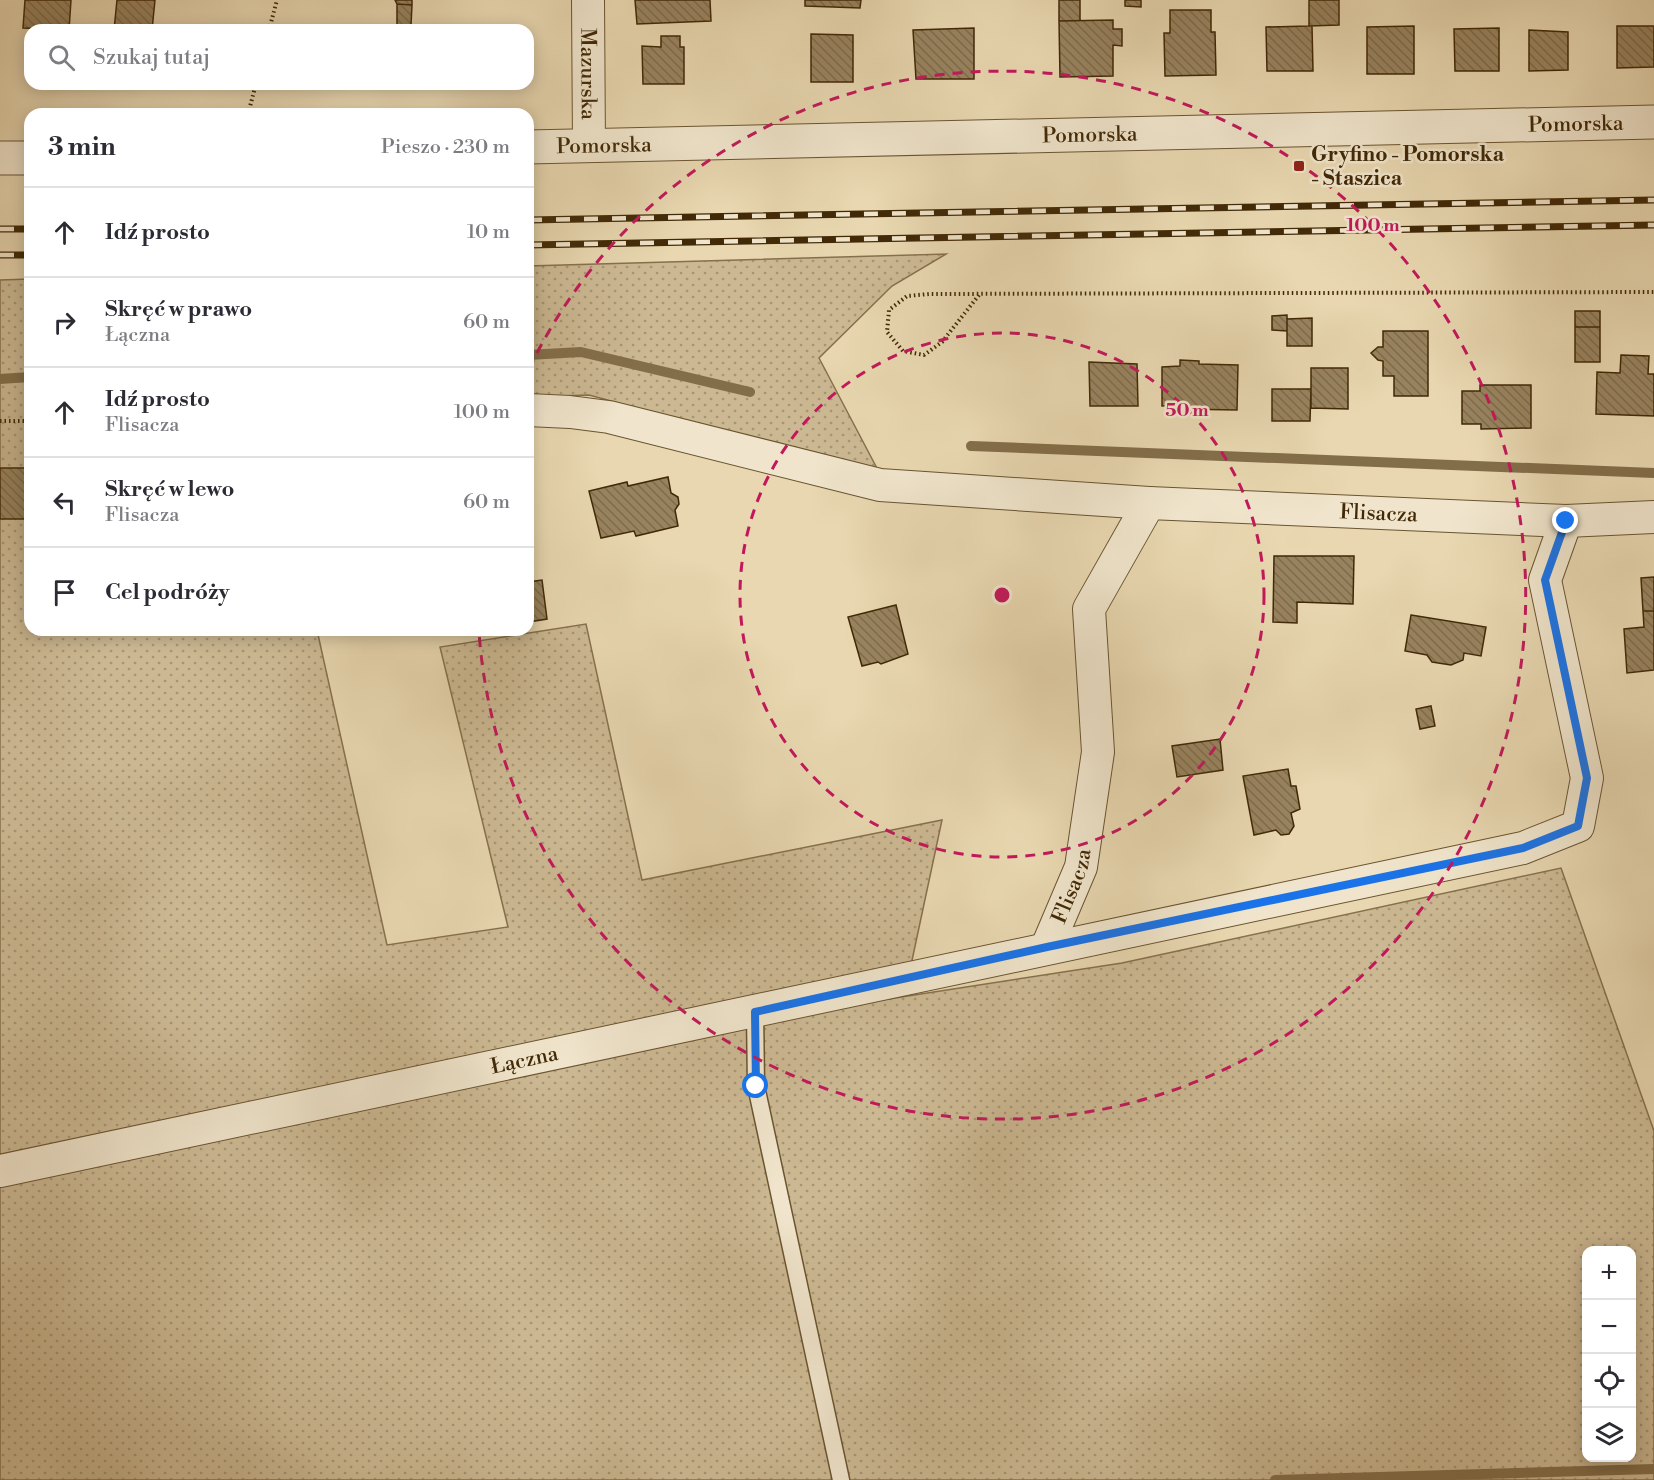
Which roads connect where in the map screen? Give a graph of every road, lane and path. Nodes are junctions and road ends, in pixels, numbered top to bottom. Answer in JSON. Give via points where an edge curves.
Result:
{"nodes":[{"id":1,"x":277,"y":0,"type":"edge"},
{"id":2,"x":588,"y":0,"type":"edge"},
{"id":3,"x":271,"y":24,"type":"edge"},
{"id":4,"x":254,"y":90,"type":"edge"},
{"id":5,"x":250,"y":108,"type":"edge"},
{"id":6,"x":1654,"y":123,"type":"edge"},
{"id":7,"x":589,"y":146,"type":"junction"},
{"id":8,"x":534,"y":147,"type":"edge"},
{"id":9,"x":0,"y":158,"type":"edge"},
{"id":10,"x":24,"y":158,"type":"edge"},
{"id":11,"x":1654,"y":292,"type":"edge"},
{"id":12,"x":979,"y":295,"type":"junction"},
{"id":13,"x":534,"y":411,"type":"edge"},
{"id":14,"x":0,"y":421,"type":"edge"},
{"id":15,"x":24,"y":421,"type":"edge"},
{"id":16,"x":1149,"y":503,"type":"junction"},
{"id":17,"x":1654,"y":517,"type":"edge"},
{"id":18,"x":1566,"y":521,"type":"junction"},
{"id":19,"x":1047,"y":947,"type":"junction"},
{"id":20,"x":755,"y":1012,"type":"junction"},
{"id":21,"x":0,"y":1170,"type":"edge"},
{"id":22,"x":841,"y":1480,"type":"edge"}],
"edges":[{"from":1,"to":3,"type":"path"},
{"from":2,"to":7,"type":"street","name":"Mazurska"},
{"from":4,"to":5,"type":"path"},
{"from":6,"to":7,"type":"street","name":"Pomorska"},
{"from":7,"to":8,"type":"street","name":"Pomorska"},
{"from":9,"to":10,"type":"street"},
{"from":11,"to":12,"type":"path"},
{"from":12,"to":12,"type":"path","via":[[908,296],[889,310],[887,332],[903,351],[924,355],[942,342]]},
{"from":13,"to":16,"type":"street","via":[[609,417],[880,485]]},
{"from":14,"to":15,"type":"path"},
{"from":16,"to":18,"type":"street","name":"Flisacza"},
{"from":16,"to":19,"type":"street","name":"Flisacza","via":[[1089,609],[1098,752],[1081,867]]},
{"from":17,"to":18,"type":"street","name":"Flisacza"},
{"from":18,"to":19,"type":"street","name":"Flisacza","via":[[1545,580],[1587,778],[1578,826],[1523,848]]},
{"from":19,"to":20,"type":"street","name":"Łączna"},
{"from":20,"to":21,"type":"street","name":"Łączna"},
{"from":20,"to":22,"type":"lane","via":[[756,1086]]}]}
